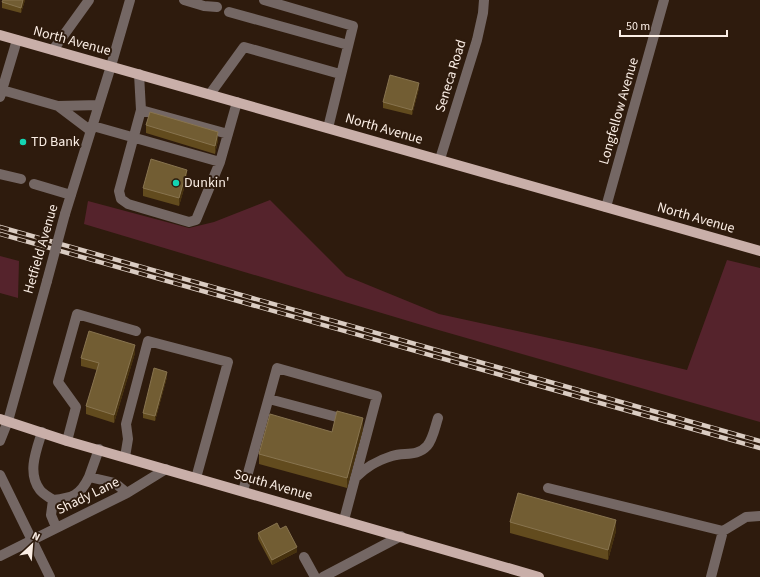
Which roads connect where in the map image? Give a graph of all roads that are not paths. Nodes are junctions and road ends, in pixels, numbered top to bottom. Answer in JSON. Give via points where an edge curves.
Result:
{"nodes":[{"id":1,"x":89,"y":0,"type":"edge"},
{"id":2,"x":130,"y":0,"type":"edge"},
{"id":3,"x":184,"y":0,"type":"edge"},
{"id":4,"x":264,"y":0,"type":"edge"},
{"id":5,"x":484,"y":0,"type":"edge"},
{"id":6,"x":664,"y":0,"type":"edge"},
{"id":7,"x":217,"y":7,"type":"dead end"},
{"id":8,"x":229,"y":12,"type":"dead end"},
{"id":9,"x":0,"y":36,"type":"edge"},
{"id":10,"x":17,"y":40,"type":"junction"},
{"id":11,"x":348,"y":45,"type":"junction"},
{"id":12,"x":53,"y":50,"type":"junction"},
{"id":13,"x":111,"y":66,"type":"junction"},
{"id":14,"x":139,"y":74,"type":"junction"},
{"id":15,"x":340,"y":74,"type":"junction"},
{"id":16,"x":1,"y":92,"type":"edge"},
{"id":17,"x":210,"y":94,"type":"junction"},
{"id":18,"x":237,"y":102,"type":"junction"},
{"id":19,"x":99,"y":105,"type":"junction"},
{"id":20,"x":58,"y":106,"type":"junction"},
{"id":21,"x":141,"y":110,"type":"junction"},
{"id":22,"x":92,"y":128,"type":"junction"},
{"id":23,"x":328,"y":128,"type":"junction"},
{"id":24,"x":228,"y":134,"type":"junction"},
{"id":25,"x":134,"y":137,"type":"junction"},
{"id":26,"x":440,"y":159,"type":"junction"},
{"id":27,"x":220,"y":162,"type":"junction"},
{"id":28,"x":0,"y":174,"type":"edge"},
{"id":29,"x":21,"y":179,"type":"dead end"},
{"id":30,"x":34,"y":184,"type":"dead end"},
{"id":31,"x":71,"y":195,"type":"junction"},
{"id":32,"x":606,"y":207,"type":"junction"},
{"id":33,"x":760,"y":250,"type":"edge"},
{"id":34,"x":136,"y":330,"type":"dead end"},
{"id":35,"x":269,"y":399,"type":"junction"},
{"id":36,"x":438,"y":418,"type":"dead end"},
{"id":37,"x":4,"y":420,"type":"edge"},
{"id":38,"x":362,"y":424,"type":"junction"},
{"id":39,"x":42,"y":432,"type":"junction"},
{"id":40,"x":0,"y":441,"type":"edge"},
{"id":41,"x":67,"y":441,"type":"junction"},
{"id":42,"x":99,"y":449,"type":"junction"},
{"id":43,"x":125,"y":457,"type":"junction"},
{"id":44,"x":166,"y":469,"type":"junction"},
{"id":45,"x":0,"y":475,"type":"edge"},
{"id":46,"x":89,"y":477,"type":"junction"},
{"id":47,"x":196,"y":478,"type":"junction"},
{"id":48,"x":355,"y":478,"type":"junction"},
{"id":49,"x":548,"y":488,"type":"dead end"},
{"id":50,"x":243,"y":491,"type":"junction"},
{"id":51,"x":127,"y":493,"type":"junction"},
{"id":52,"x":53,"y":500,"type":"junction"},
{"id":53,"x":760,"y":516,"type":"edge"},
{"id":54,"x":344,"y":520,"type":"junction"},
{"id":55,"x":56,"y":527,"type":"junction"},
{"id":56,"x":723,"y":531,"type":"junction"},
{"id":57,"x":401,"y":536,"type":"junction"},
{"id":58,"x":32,"y":540,"type":"junction"},
{"id":59,"x":0,"y":556,"type":"edge"},
{"id":60,"x":304,"y":557,"type":"dead end"},
{"id":61,"x":50,"y":577,"type":"edge"},
{"id":62,"x":315,"y":577,"type":"edge"},
{"id":63,"x":323,"y":577,"type":"edge"},
{"id":64,"x":539,"y":577,"type":"edge"},
{"id":65,"x":711,"y":577,"type":"edge"}],
"edges":[{"from":1,"to":12,"type":"street"},
{"from":2,"to":13,"type":"street","name":"Hetfield Avenue"},
{"from":3,"to":7,"type":"street"},
{"from":4,"to":11,"type":"street","via":[[353,26]]},
{"from":5,"to":26,"type":"street","name":"Seneca Road","via":[[477,40]]},
{"from":6,"to":32,"type":"street","name":"Longfellow Avenue"},
{"from":8,"to":11,"type":"street"},
{"from":9,"to":10,"type":"main road","name":"North Avenue"},
{"from":10,"to":12,"type":"main road","name":"North Avenue"},
{"from":10,"to":16,"type":"street"},
{"from":11,"to":15,"type":"street"},
{"from":12,"to":13,"type":"main road","name":"North Avenue"},
{"from":13,"to":14,"type":"main road","name":"North Avenue"},
{"from":13,"to":19,"type":"street","name":"Hetfield Avenue"},
{"from":14,"to":17,"type":"main road","name":"North Avenue"},
{"from":14,"to":21,"type":"street"},
{"from":15,"to":17,"type":"street","via":[[244,47]]},
{"from":15,"to":23,"type":"street"},
{"from":16,"to":20,"type":"street"},
{"from":17,"to":18,"type":"main road","name":"North Avenue"},
{"from":18,"to":23,"type":"main road","name":"North Avenue"},
{"from":18,"to":24,"type":"street"},
{"from":19,"to":20,"type":"street"},
{"from":19,"to":22,"type":"street","name":"Hetfield Avenue"},
{"from":20,"to":22,"type":"street"},
{"from":21,"to":24,"type":"street"},
{"from":21,"to":25,"type":"street"},
{"from":22,"to":25,"type":"street"},
{"from":22,"to":31,"type":"street","name":"Hetfield Avenue"},
{"from":23,"to":26,"type":"main road","name":"North Avenue"},
{"from":24,"to":27,"type":"street"},
{"from":25,"to":27,"type":"street"},
{"from":25,"to":27,"type":"street","via":[[119,191],[120,199],[128,204],[189,222],[196,220]]},
{"from":26,"to":32,"type":"main road","name":"North Avenue"},
{"from":28,"to":29,"type":"street"},
{"from":30,"to":31,"type":"street"},
{"from":31,"to":37,"type":"street","name":"Hetfield Avenue","bridge":true},
{"from":32,"to":33,"type":"main road","name":"North Avenue"},
{"from":34,"to":41,"type":"street","via":[[77,314],[58,382],[76,407]]},
{"from":35,"to":38,"type":"street"},
{"from":35,"to":38,"type":"street","via":[[277,368],[377,396]]},
{"from":35,"to":50,"type":"street"},
{"from":36,"to":48,"type":"street","via":[[432,437],[423,449],[416,453],[393,455],[368,466]]},
{"from":37,"to":39,"type":"main road","name":"South Avenue"},
{"from":37,"to":40,"type":"street","name":"Hetfield Avenue"},
{"from":38,"to":48,"type":"street"},
{"from":39,"to":41,"type":"main road","name":"South Avenue"},
{"from":39,"to":52,"type":"street","via":[[34,456],[33,477],[41,492]]},
{"from":41,"to":42,"type":"main road","name":"South Avenue"},
{"from":42,"to":43,"type":"main road","name":"South Avenue"},
{"from":42,"to":46,"type":"street"},
{"from":43,"to":44,"type":"main road","name":"South Avenue"},
{"from":43,"to":47,"type":"street","via":[[128,439],[126,424],[148,341],[228,362]]},
{"from":44,"to":47,"type":"main road","name":"South Avenue"},
{"from":44,"to":51,"type":"street","name":"Shady Lane"},
{"from":45,"to":58,"type":"street"},
{"from":46,"to":51,"type":"street","via":[[115,483]]},
{"from":46,"to":52,"type":"street","via":[[78,494]]},
{"from":47,"to":50,"type":"main road","name":"South Avenue"},
{"from":48,"to":54,"type":"street"},
{"from":49,"to":56,"type":"street"},
{"from":50,"to":54,"type":"main road","name":"South Avenue"},
{"from":51,"to":55,"type":"street","name":"Shady Lane"},
{"from":52,"to":55,"type":"street","via":[[51,515]]},
{"from":53,"to":56,"type":"street","via":[[746,517]]},
{"from":54,"to":57,"type":"main road","name":"South Avenue"},
{"from":55,"to":58,"type":"street","name":"Shady Lane"},
{"from":56,"to":65,"type":"street"},
{"from":57,"to":63,"type":"street"},
{"from":57,"to":64,"type":"main road","name":"South Avenue"},
{"from":58,"to":59,"type":"street","name":"Shady Lane"},
{"from":58,"to":61,"type":"street"},
{"from":60,"to":62,"type":"street"}]}
